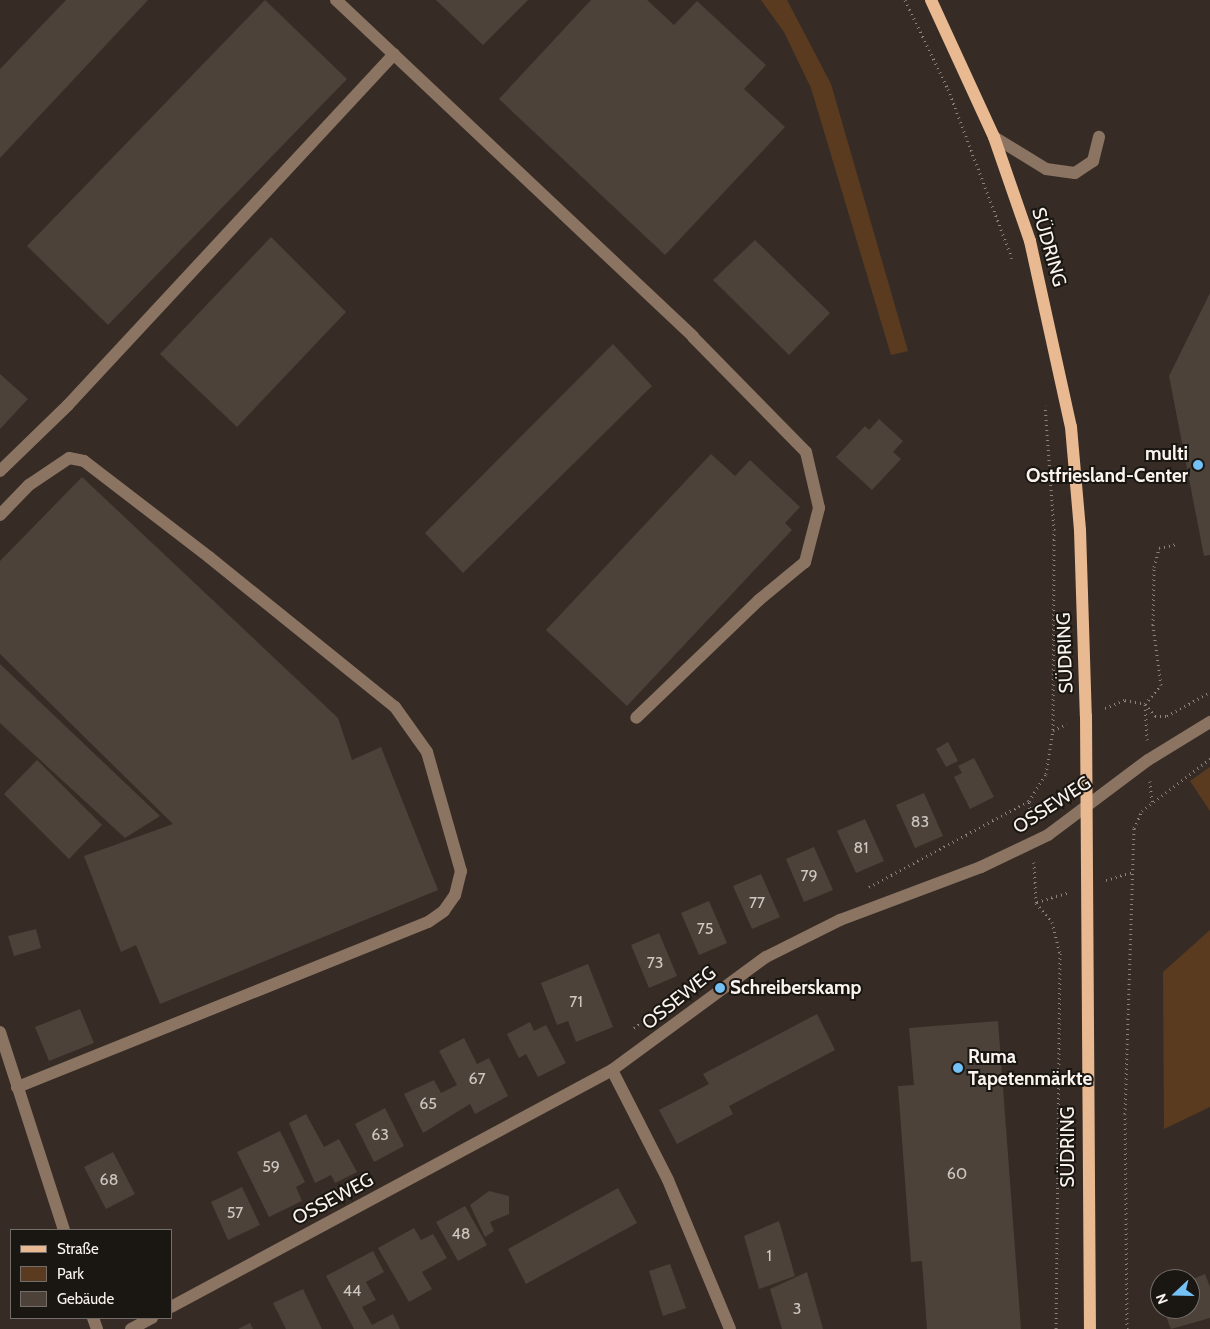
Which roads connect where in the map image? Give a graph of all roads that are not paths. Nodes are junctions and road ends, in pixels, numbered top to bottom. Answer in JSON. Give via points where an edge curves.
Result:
{"nodes":[{"id":1,"x":336,"y":0,"type":"edge"},
{"id":2,"x":931,"y":0,"type":"edge"},
{"id":3,"x":394,"y":54,"type":"junction"},
{"id":4,"x":994,"y":137,"type":"junction"},
{"id":5,"x":1099,"y":137,"type":"dead end"},
{"id":6,"x":0,"y":471,"type":"edge"},
{"id":7,"x":0,"y":515,"type":"edge"},
{"id":8,"x":636,"y":718,"type":"dead end"},
{"id":9,"x":1210,"y":722,"type":"edge"},
{"id":10,"x":1087,"y":808,"type":"junction"},
{"id":11,"x":0,"y":1032,"type":"edge"},
{"id":12,"x":612,"y":1070,"type":"junction"},
{"id":13,"x":17,"y":1087,"type":"junction"},
{"id":14,"x":64,"y":1229,"type":"edge"},
{"id":15,"x":172,"y":1306,"type":"edge"},
{"id":16,"x":150,"y":1319,"type":"edge"},
{"id":17,"x":131,"y":1329,"type":"edge"},
{"id":18,"x":730,"y":1329,"type":"edge"},
{"id":19,"x":1090,"y":1329,"type":"edge"}],
"edges":[{"from":1,"to":3,"type":"street"},
{"from":2,"to":4,"type":"main road","name":"SÜDRING"},
{"from":3,"to":6,"type":"street","via":[[68,406]]},
{"from":3,"to":8,"type":"street","via":[[693,337],[806,452],[819,508],[804,562],[758,600]]},
{"from":4,"to":5,"type":"street","via":[[1046,169],[1075,174],[1093,160]]},
{"from":4,"to":10,"type":"main road","name":"SÜDRING","via":[[1030,241],[1071,428],[1080,530]]},
{"from":7,"to":13,"type":"street","via":[[55,463],[69,458],[84,461],[217,563],[395,707],[427,752],[461,871],[455,895],[444,911],[428,922]]},
{"from":9,"to":10,"type":"street","name":"OSSEWEG","via":[[1148,760]]},
{"from":10,"to":12,"type":"street","name":"OSSEWEG","via":[[1033,843],[840,920],[766,957]]},
{"from":10,"to":19,"type":"main road","name":"SÜDRING"},
{"from":11,"to":13,"type":"street"},
{"from":12,"to":15,"type":"street","name":"OSSEWEG"},
{"from":12,"to":18,"type":"street","via":[[668,1180]]},
{"from":13,"to":14,"type":"street"},
{"from":16,"to":17,"type":"street"}]}
